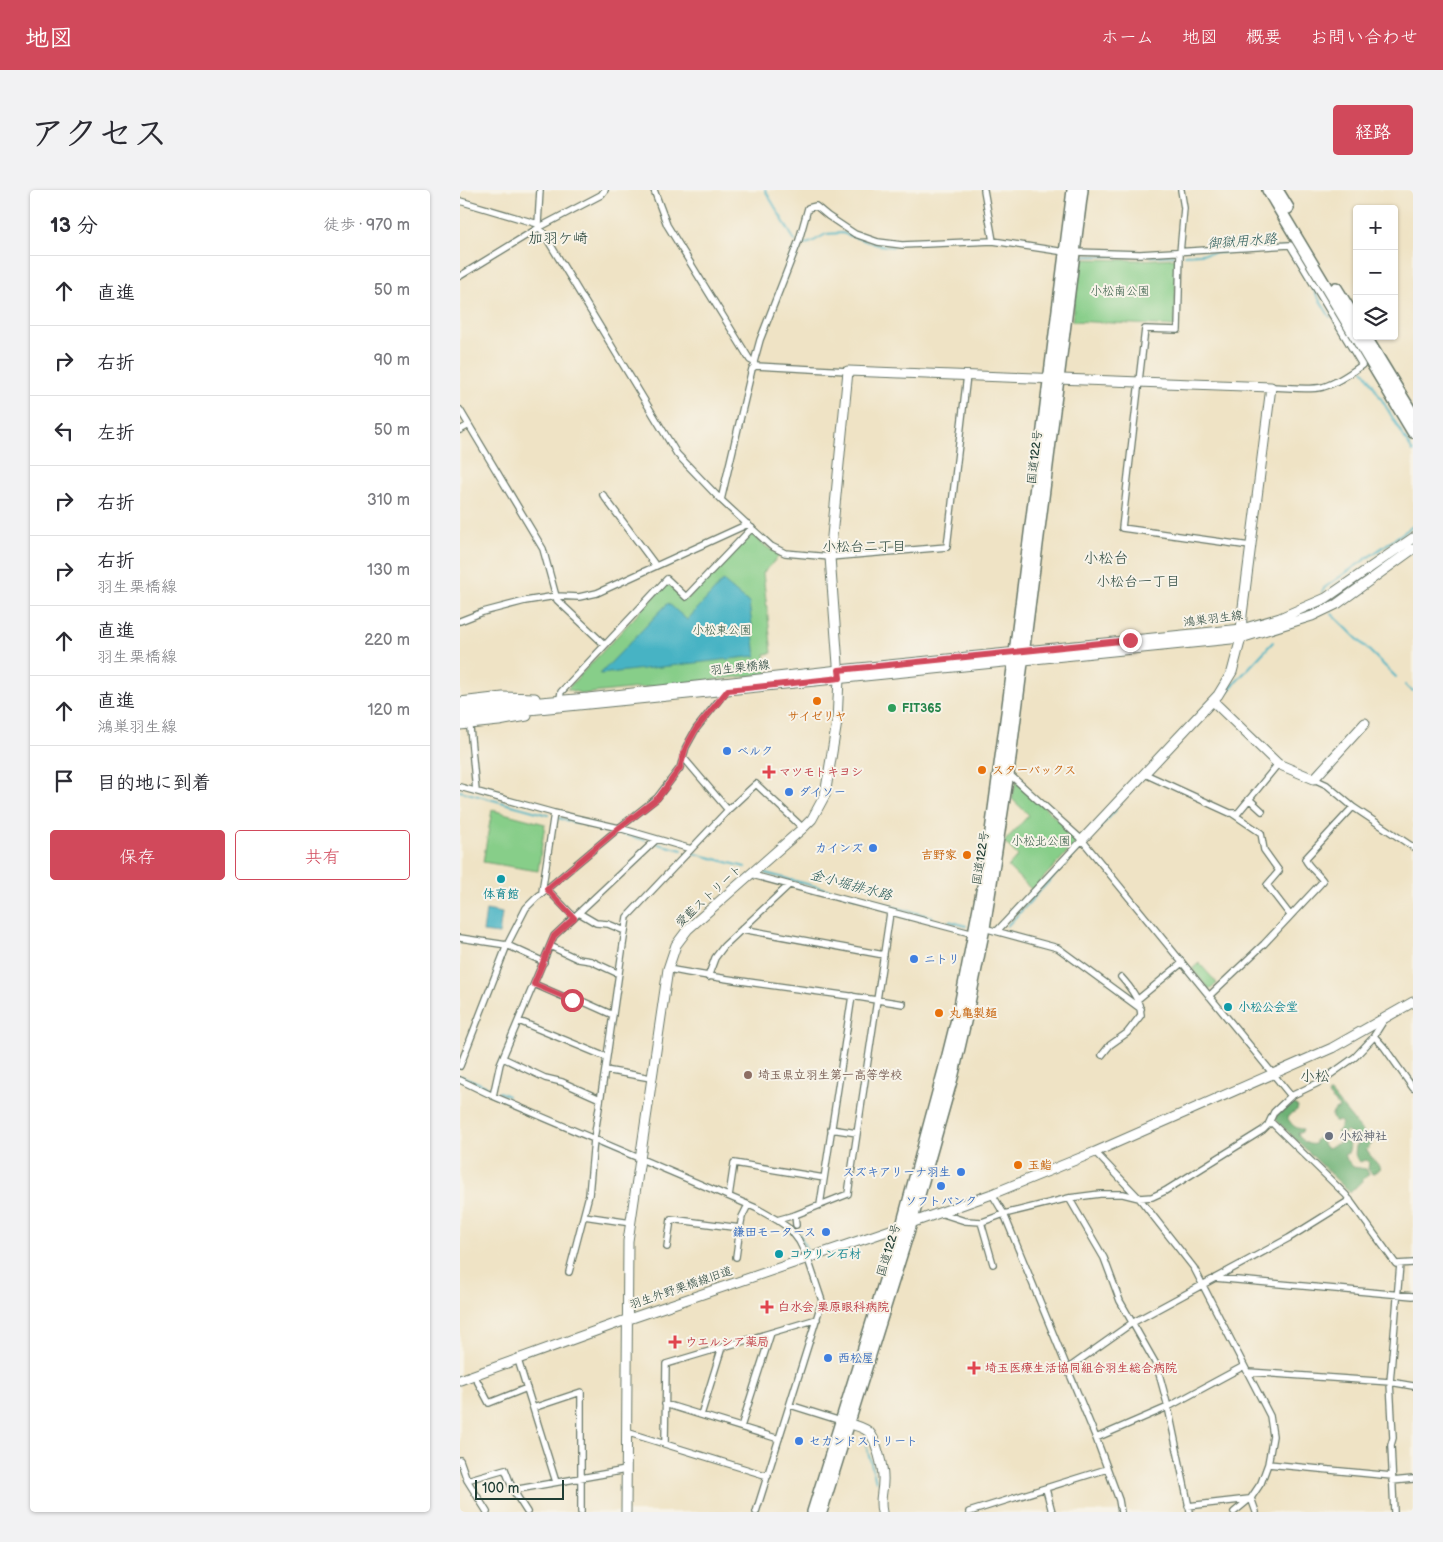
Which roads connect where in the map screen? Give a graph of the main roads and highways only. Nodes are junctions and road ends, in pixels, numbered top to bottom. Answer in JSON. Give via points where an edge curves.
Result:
{"nodes":[{"id":1,"x":1073,"y":190,"type":"edge"},
{"id":2,"x":1082,"y":190,"type":"edge"},
{"id":3,"x":1268,"y":190,"type":"edge"},
{"id":4,"x":1278,"y":190,"type":"edge"},
{"id":5,"x":1070,"y":252,"type":"junction"},
{"id":6,"x":1353,"y":315,"type":"edge"},
{"id":7,"x":1367,"y":340,"type":"edge"},
{"id":8,"x":1413,"y":415,"type":"edge"},
{"id":9,"x":1413,"y":432,"type":"edge"},
{"id":10,"x":1018,"y":656,"type":"junction"},
{"id":11,"x":907,"y":1224,"type":"junction"},
{"id":12,"x":845,"y":1422,"type":"junction"},
{"id":13,"x":813,"y":1512,"type":"edge"},
{"id":14,"x":821,"y":1512,"type":"edge"}],
"edges":[{"from":1,"to":5,"type":"highway","name":"国道122号"},
{"from":2,"to":5,"type":"highway","name":"国道122号"},
{"from":3,"to":9,"type":"highway"},
{"from":4,"to":6,"type":"highway"},
{"from":5,"to":10,"type":"highway","name":"国道122号"},
{"from":7,"to":8,"type":"highway"},
{"from":10,"to":11,"type":"highway","name":"国道122号","via":[[985,876],[959,1011]]},
{"from":10,"to":11,"type":"highway","name":"国道122号","via":[[1008,773],[984,928],[953,1074]]},
{"from":11,"to":12,"type":"highway","name":"国道122号"},
{"from":12,"to":13,"type":"highway","name":"国道122号"},
{"from":12,"to":14,"type":"highway","name":"国道122号"}]}
